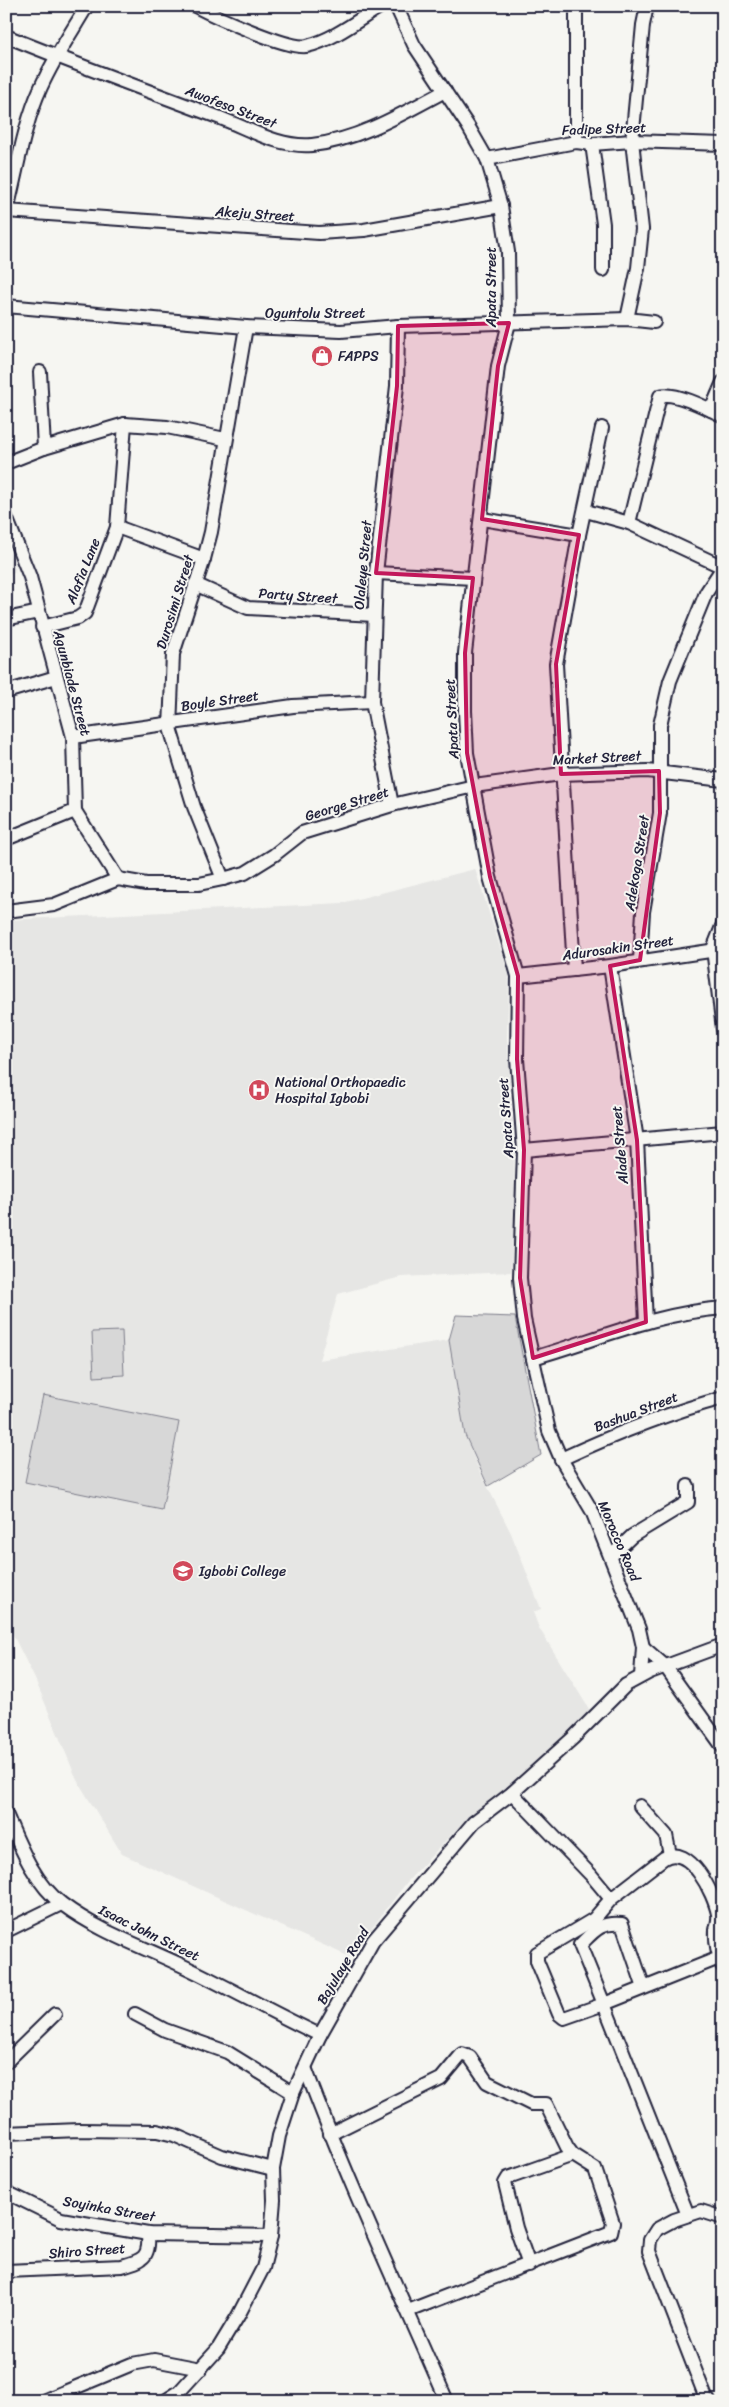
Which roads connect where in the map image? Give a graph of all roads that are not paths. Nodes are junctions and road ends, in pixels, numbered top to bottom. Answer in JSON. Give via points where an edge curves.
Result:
{"nodes":[{"id":1,"x":87,"y":6,"type":"edge"},
{"id":2,"x":195,"y":6,"type":"edge"},
{"id":3,"x":381,"y":6,"type":"edge"},
{"id":4,"x":396,"y":6,"type":"edge"},
{"id":5,"x":576,"y":6,"type":"edge"},
{"id":6,"x":647,"y":6,"type":"edge"},
{"id":7,"x":6,"y":36,"type":"edge"},
{"id":8,"x":56,"y":56,"type":"junction"},
{"id":9,"x":445,"y":92,"type":"junction"},
{"id":10,"x":632,"y":141,"type":"junction"},
{"id":11,"x":576,"y":142,"type":"junction"},
{"id":12,"x":592,"y":144,"type":"junction"},
{"id":13,"x":723,"y":144,"type":"edge"},
{"id":14,"x":487,"y":159,"type":"junction"},
{"id":15,"x":501,"y":206,"type":"junction"},
{"id":16,"x":7,"y":212,"type":"edge"},
{"id":17,"x":603,"y":270,"type":"dead end"},
{"id":18,"x":6,"y":306,"type":"edge"},
{"id":19,"x":627,"y":320,"type":"junction"},
{"id":20,"x":654,"y":322,"type":"dead end"},
{"id":21,"x":509,"y":323,"type":"junction"},
{"id":22,"x":398,"y":326,"type":"junction"},
{"id":23,"x":246,"y":327,"type":"junction"},
{"id":24,"x":40,"y":372,"type":"dead end"},
{"id":25,"x":723,"y":382,"type":"edge"},
{"id":26,"x":717,"y":413,"type":"edge"},
{"id":27,"x":125,"y":424,"type":"junction"},
{"id":28,"x":602,"y":428,"type":"dead end"},
{"id":29,"x":225,"y":439,"type":"junction"},
{"id":30,"x":44,"y":448,"type":"junction"},
{"id":31,"x":6,"y":462,"type":"edge"},
{"id":32,"x":586,"y":511,"type":"junction"},
{"id":33,"x":6,"y":517,"type":"edge"},
{"id":34,"x":482,"y":519,"type":"junction"},
{"id":35,"x":629,"y":523,"type":"junction"},
{"id":36,"x":117,"y":527,"type":"junction"},
{"id":37,"x":579,"y":535,"type":"junction"},
{"id":38,"x":204,"y":559,"type":"junction"},
{"id":39,"x":376,"y":573,"type":"junction"},
{"id":40,"x":473,"y":578,"type":"junction"},
{"id":41,"x":195,"y":584,"type":"junction"},
{"id":42,"x":39,"y":612,"type":"junction"},
{"id":43,"x":374,"y":615,"type":"junction"},
{"id":44,"x":6,"y":619,"type":"edge"},
{"id":45,"x":42,"y":627,"type":"junction"},
{"id":46,"x":56,"y":677,"type":"junction"},
{"id":47,"x":6,"y":692,"type":"edge"},
{"id":48,"x":372,"y":702,"type":"junction"},
{"id":49,"x":171,"y":723,"type":"junction"},
{"id":50,"x":73,"y":737,"type":"junction"},
{"id":51,"x":659,"y":771,"type":"junction"},
{"id":52,"x":561,"y":774,"type":"junction"},
{"id":53,"x":723,"y":780,"type":"edge"},
{"id":54,"x":474,"y":786,"type":"junction"},
{"id":55,"x":392,"y":805,"type":"junction"},
{"id":56,"x":75,"y":811,"type":"junction"},
{"id":57,"x":6,"y":839,"type":"edge"},
{"id":58,"x":118,"y":879,"type":"junction"},
{"id":59,"x":223,"y":879,"type":"junction"},
{"id":60,"x":6,"y":911,"type":"edge"},
{"id":61,"x":723,"y":924,"type":"edge"},
{"id":62,"x":718,"y":949,"type":"edge"},
{"id":63,"x":640,"y":960,"type":"junction"},
{"id":64,"x":610,"y":966,"type":"junction"},
{"id":65,"x":574,"y":970,"type":"junction"},
{"id":66,"x":518,"y":976,"type":"junction"},
{"id":67,"x":723,"y":1029,"type":"edge"},
{"id":68,"x":723,"y":1132,"type":"edge"},
{"id":69,"x":637,"y":1140,"type":"junction"},
{"id":70,"x":524,"y":1150,"type":"junction"},
{"id":71,"x":723,"y":1308,"type":"edge"},
{"id":72,"x":646,"y":1322,"type":"junction"},
{"id":73,"x":533,"y":1358,"type":"junction"},
{"id":74,"x":723,"y":1398,"type":"edge"},
{"id":75,"x":559,"y":1455,"type":"junction"},
{"id":76,"x":688,"y":1486,"type":"dead end"},
{"id":77,"x":610,"y":1556,"type":"junction"},
{"id":78,"x":723,"y":1645,"type":"edge"},
{"id":79,"x":643,"y":1648,"type":"junction"},
{"id":80,"x":665,"y":1666,"type":"junction"},
{"id":81,"x":641,"y":1676,"type":"junction"},
{"id":82,"x":723,"y":1747,"type":"edge"},
{"id":83,"x":512,"y":1793,"type":"junction"},
{"id":84,"x":640,"y":1806,"type":"dead end"},
{"id":85,"x":6,"y":1814,"type":"edge"},
{"id":86,"x":670,"y":1855,"type":"junction"},
{"id":87,"x":610,"y":1899,"type":"junction"},
{"id":88,"x":61,"y":1904,"type":"junction"},
{"id":89,"x":6,"y":1931,"type":"edge"},
{"id":90,"x":721,"y":1962,"type":"edge"},
{"id":91,"x":644,"y":1988,"type":"junction"},
{"id":92,"x":604,"y":2004,"type":"junction"},
{"id":93,"x":55,"y":2014,"type":"dead end"},
{"id":94,"x":135,"y":2014,"type":"dead end"},
{"id":95,"x":320,"y":2035,"type":"junction"},
{"id":96,"x":6,"y":2062,"type":"edge"},
{"id":97,"x":306,"y":2070,"type":"junction"},
{"id":98,"x":293,"y":2093,"type":"junction"},
{"id":99,"x":6,"y":2133,"type":"edge"},
{"id":100,"x":330,"y":2134,"type":"junction"},
{"id":101,"x":573,"y":2155,"type":"junction"},
{"id":102,"x":273,"y":2169,"type":"junction"},
{"id":103,"x":6,"y":2192,"type":"edge"},
{"id":104,"x":688,"y":2215,"type":"junction"},
{"id":105,"x":723,"y":2218,"type":"edge"},
{"id":106,"x":148,"y":2234,"type":"junction"},
{"id":107,"x":271,"y":2236,"type":"junction"},
{"id":108,"x":529,"y":2265,"type":"junction"},
{"id":109,"x":6,"y":2270,"type":"edge"},
{"id":110,"x":408,"y":2311,"type":"junction"},
{"id":111,"x":201,"y":2369,"type":"junction"},
{"id":112,"x":44,"y":2401,"type":"edge"},
{"id":113,"x":165,"y":2401,"type":"edge"},
{"id":114,"x":447,"y":2401,"type":"edge"},
{"id":115,"x":709,"y":2401,"type":"edge"}],
"edges":[{"from":1,"to":8,"type":"street"},
{"from":2,"to":3,"type":"street","via":[[213,16],[305,47],[324,40]]},
{"from":4,"to":9,"type":"street","name":"Apata Street","via":[[414,45]]},
{"from":5,"to":11,"type":"street"},
{"from":6,"to":10,"type":"street"},
{"from":7,"to":8,"type":"street","name":"Awofeso Street"},
{"from":8,"to":9,"type":"street","name":"Awofeso Street","via":[[239,124],[286,145],[334,141],[386,121]]},
{"from":8,"to":16,"type":"street","via":[[40,89]]},
{"from":9,"to":14,"type":"street","name":"Apata Street"},
{"from":10,"to":12,"type":"street","name":"Fadipe Street"},
{"from":10,"to":13,"type":"street","name":"Fadipe Street"},
{"from":10,"to":19,"type":"street","via":[[642,229]]},
{"from":11,"to":12,"type":"street","name":"Fadipe Street"},
{"from":11,"to":14,"type":"street","name":"Fadipe Street"},
{"from":12,"to":17,"type":"street","via":[[603,224]]},
{"from":14,"to":15,"type":"street","name":"Apata Street"},
{"from":15,"to":16,"type":"street","name":"Akeju Street","via":[[364,230],[319,234]]},
{"from":15,"to":21,"type":"street","name":"Apata Street","via":[[508,252]]},
{"from":18,"to":23,"type":"street","name":"Oguntolu Street"},
{"from":19,"to":20,"type":"street","name":"Oguntolu Street"},
{"from":19,"to":21,"type":"street","name":"Oguntolu Street"},
{"from":21,"to":22,"type":"street","name":"Oguntolu Street"},
{"from":21,"to":34,"type":"street","name":"Apata Street","via":[[498,366]]},
{"from":22,"to":23,"type":"street","name":"Oguntolu Street","via":[[341,331]]},
{"from":22,"to":39,"type":"street","name":"Olaleye Street","via":[[397,386]]},
{"from":23,"to":29,"type":"street","name":"Durosimi Street"},
{"from":24,"to":30,"type":"street"},
{"from":25,"to":26,"type":"street"},
{"from":26,"to":35,"type":"street","via":[[665,394],[660,396]]},
{"from":27,"to":29,"type":"street","via":[[167,427]]},
{"from":27,"to":30,"type":"street"},
{"from":27,"to":36,"type":"street"},
{"from":28,"to":32,"type":"street"},
{"from":29,"to":38,"type":"street","name":"Durosimi Street"},
{"from":30,"to":31,"type":"street"},
{"from":32,"to":35,"type":"street"},
{"from":32,"to":37,"type":"street"},
{"from":33,"to":42,"type":"street","name":"Agunbiade Street","via":[[30,577]]},
{"from":34,"to":37,"type":"street"},
{"from":34,"to":40,"type":"street","name":"Apata Street"},
{"from":35,"to":51,"type":"street","name":"Adekoga Street","via":[[723,567],[706,594],[670,681],[660,725]]},
{"from":36,"to":38,"type":"street"},
{"from":36,"to":45,"type":"street","name":"Alafia Lane","via":[[85,613],[78,618]]},
{"from":37,"to":52,"type":"street","via":[[556,664]]},
{"from":38,"to":41,"type":"street","name":"Durosimi Street"},
{"from":39,"to":40,"type":"street"},
{"from":39,"to":43,"type":"street","name":"Olaleye Street"},
{"from":40,"to":54,"type":"street","name":"Apata Street","via":[[465,672],[467,753]]},
{"from":41,"to":43,"type":"street","name":"Party Street","via":[[248,608]]},
{"from":41,"to":49,"type":"street","name":"Durosimi Street","via":[[173,654]]},
{"from":42,"to":44,"type":"street"},
{"from":42,"to":45,"type":"street","name":"Agunbiade Street"},
{"from":43,"to":48,"type":"street","name":"Olaleye Street"},
{"from":45,"to":46,"type":"street","name":"Agunbiade Street"},
{"from":46,"to":47,"type":"street"},
{"from":46,"to":50,"type":"street","name":"Agunbiade Street"},
{"from":48,"to":49,"type":"street","name":"Boyle Street","via":[[293,706]]},
{"from":48,"to":55,"type":"street","name":"Olaleye Street"},
{"from":49,"to":50,"type":"street","name":"Boyle Street"},
{"from":49,"to":59,"type":"street","name":"Durosimi Street","via":[[171,734],[194,807]]},
{"from":50,"to":56,"type":"street","name":"Agunbiade Street"},
{"from":51,"to":52,"type":"street","name":"Market Street"},
{"from":51,"to":53,"type":"street","name":"Market Street"},
{"from":51,"to":63,"type":"street","name":"Adekoga Street","via":[[660,813],[644,912]]},
{"from":52,"to":54,"type":"street","name":"Market Street"},
{"from":52,"to":65,"type":"street"},
{"from":54,"to":55,"type":"street","name":"George Street"},
{"from":54,"to":66,"type":"street","name":"Apata Street","via":[[490,877]]},
{"from":55,"to":59,"type":"street","name":"George Street","via":[[302,833],[245,873]]},
{"from":56,"to":57,"type":"street"},
{"from":56,"to":58,"type":"street"},
{"from":58,"to":59,"type":"street","name":"George Street","via":[[155,884],[199,884]]},
{"from":58,"to":60,"type":"street","name":"George Street","via":[[54,905]]},
{"from":61,"to":62,"type":"street"},
{"from":62,"to":63,"type":"street","name":"Adurosakin Street"},
{"from":62,"to":67,"type":"street"},
{"from":63,"to":64,"type":"street","name":"Adurosakin Street"},
{"from":64,"to":65,"type":"street","name":"Adurosakin Street"},
{"from":64,"to":69,"type":"street","name":"Alade Street"},
{"from":65,"to":66,"type":"street","name":"Adurosakin Street"},
{"from":66,"to":70,"type":"street","name":"Apata Street","via":[[517,1059]]},
{"from":68,"to":69,"type":"street"},
{"from":69,"to":70,"type":"street"},
{"from":69,"to":72,"type":"street","name":"Alade Street"},
{"from":70,"to":73,"type":"street","name":"Apata Street","via":[[520,1278],[524,1319]]},
{"from":71,"to":72,"type":"street"},
{"from":72,"to":73,"type":"street"},
{"from":73,"to":75,"type":"street","name":"Apata Street","via":[[549,1431]]},
{"from":74,"to":75,"type":"street","name":"Bashua Street"},
{"from":75,"to":77,"type":"street","name":"Morocco Road","via":[[592,1511]]},
{"from":76,"to":77,"type":"street","via":[[688,1502],[632,1536]]},
{"from":77,"to":79,"type":"street","name":"Morocco Road","via":[[639,1629]]},
{"from":78,"to":80,"type":"street","name":"Bajulaye Road"},
{"from":79,"to":80,"type":"street"},
{"from":79,"to":81,"type":"street","name":"Morocco Road"},
{"from":80,"to":81,"type":"street","name":"Bajulaye Road"},
{"from":80,"to":82,"type":"street"},
{"from":81,"to":83,"type":"street","name":"Bajulaye Road","via":[[626,1685]]},
{"from":83,"to":87,"type":"street"},
{"from":83,"to":95,"type":"street","name":"Bajulaye Road","via":[[474,1822],[373,1941]]},
{"from":84,"to":86,"type":"street","via":[[666,1835]]},
{"from":85,"to":88,"type":"street","name":"Isaac John Street","via":[[25,1858]]},
{"from":86,"to":87,"type":"street"},
{"from":86,"to":90,"type":"street","via":[[684,1857],[701,1873],[718,1915],[716,1931]]},
{"from":87,"to":92,"type":"street","via":[[594,1919],[537,1953],[541,1971],[564,2018]]},
{"from":88,"to":89,"type":"street"},
{"from":88,"to":95,"type":"street","name":"Isaac John Street","via":[[106,1930]]},
{"from":90,"to":91,"type":"street"},
{"from":91,"to":92,"type":"street"},
{"from":91,"to":92,"type":"street","via":[[622,1924],[608,1923],[596,1929],[580,1945]]},
{"from":92,"to":104,"type":"street"},
{"from":93,"to":96,"type":"street"},
{"from":94,"to":98,"type":"street","via":[[166,2030],[227,2052]]},
{"from":95,"to":97,"type":"street","name":"Bajulaye Road"},
{"from":97,"to":98,"type":"street","name":"Bajulaye Road"},
{"from":97,"to":100,"type":"street"},
{"from":98,"to":102,"type":"street","name":"Bajulaye Road","via":[[279,2136]]},
{"from":99,"to":102,"type":"street","via":[[157,2131],[222,2156]]},
{"from":100,"to":101,"type":"street","via":[[441,2079],[462,2054],[470,2057],[487,2082],[532,2104],[546,2104],[558,2133]]},
{"from":100,"to":110,"type":"street"},
{"from":101,"to":108,"type":"street","via":[[508,2178],[505,2183]]},
{"from":101,"to":108,"type":"street","via":[[595,2170],[613,2223],[610,2232]]},
{"from":102,"to":107,"type":"street","name":"Bajulaye Road"},
{"from":103,"to":106,"type":"street","name":"Soyinka Street","via":[[61,2219]]},
{"from":104,"to":105,"type":"street","via":[[701,2211]]},
{"from":104,"to":115,"type":"street","via":[[657,2229],[650,2240],[649,2252]]},
{"from":106,"to":107,"type":"street","name":"Soyinka Street"},
{"from":106,"to":109,"type":"street","name":"Shiro Street","via":[[149,2248],[145,2256],[140,2261],[122,2266]]},
{"from":107,"to":111,"type":"street","name":"Bajulaye Road","via":[[263,2268],[238,2316]]},
{"from":108,"to":110,"type":"street"},
{"from":110,"to":114,"type":"street"},
{"from":111,"to":112,"type":"street","via":[[154,2360],[132,2364]]},
{"from":111,"to":113,"type":"street","name":"Bajulaye Road","via":[[179,2392]]}]}
